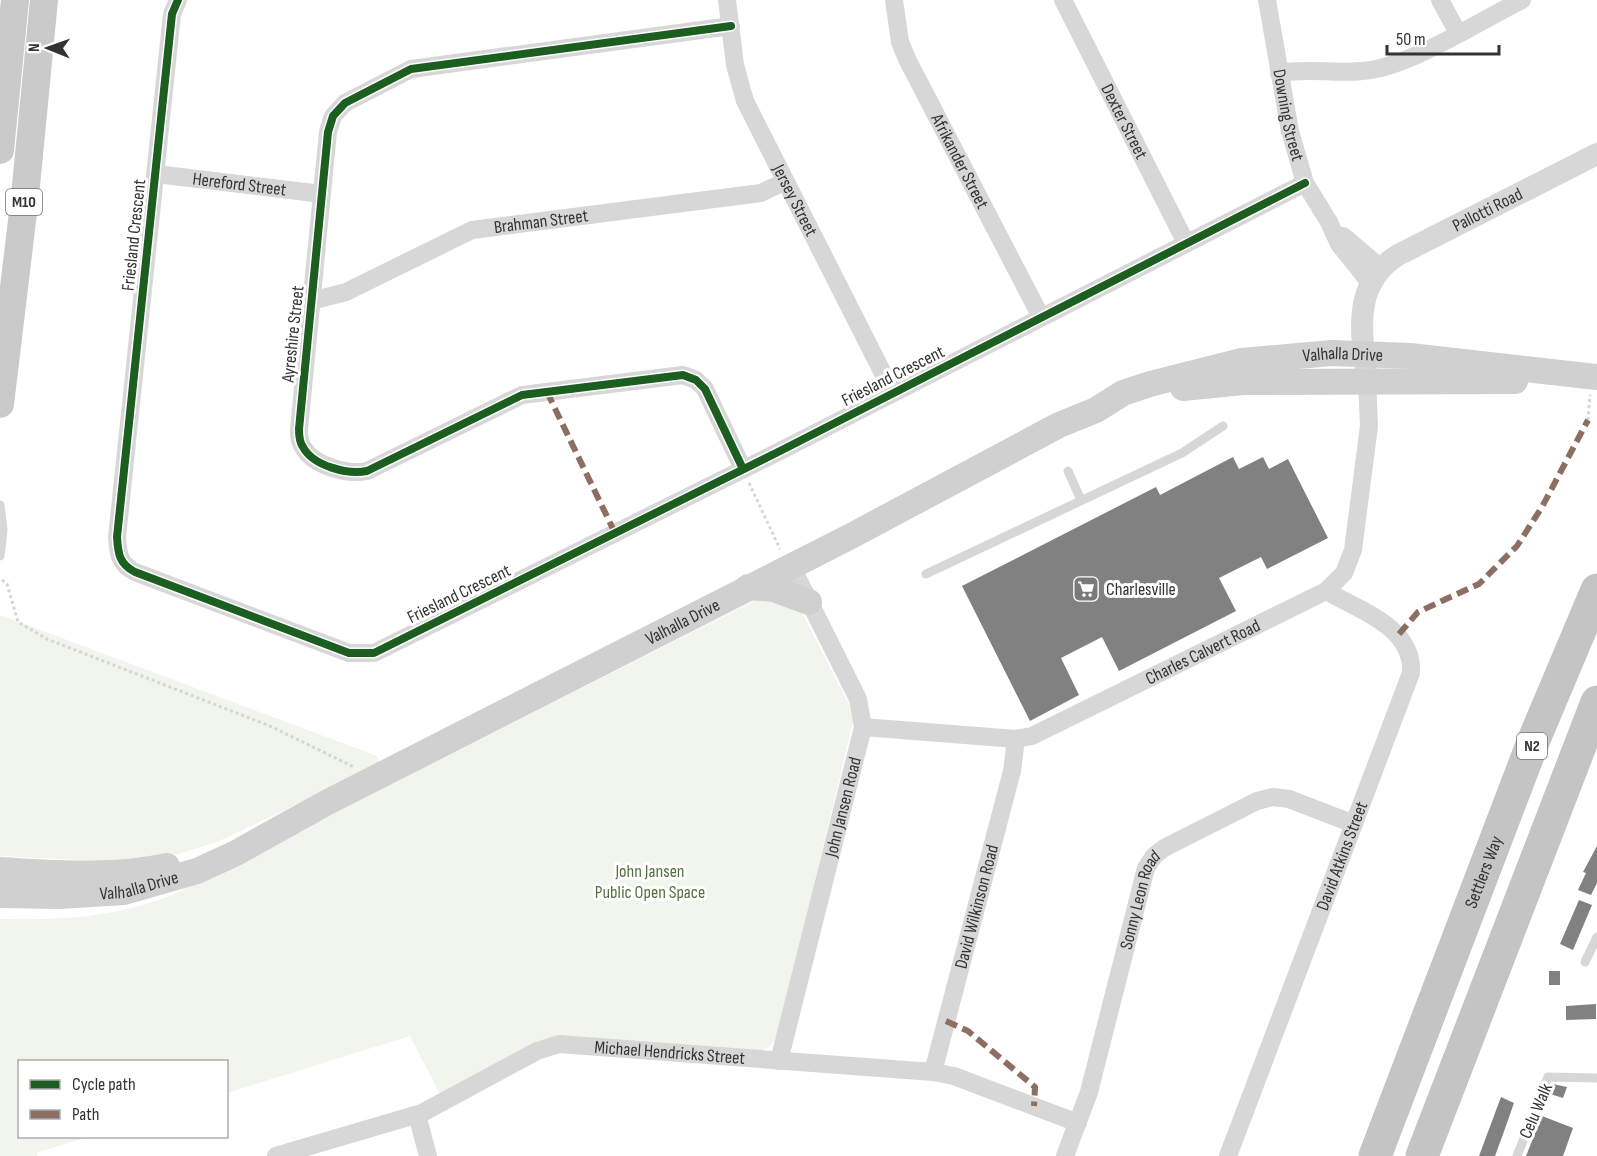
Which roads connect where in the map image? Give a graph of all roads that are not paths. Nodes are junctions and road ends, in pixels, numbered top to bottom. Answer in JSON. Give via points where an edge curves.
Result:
{"nodes":[{"id":1,"x":15,"y":0,"type":"edge"},
{"id":2,"x":44,"y":0,"type":"edge"},
{"id":3,"x":178,"y":0,"type":"edge"},
{"id":4,"x":727,"y":0,"type":"edge"},
{"id":5,"x":894,"y":0,"type":"edge"},
{"id":6,"x":1063,"y":0,"type":"edge"},
{"id":7,"x":1267,"y":0,"type":"edge"},
{"id":8,"x":1440,"y":0,"type":"edge"},
{"id":9,"x":1522,"y":0,"type":"edge"},
{"id":10,"x":731,"y":26,"type":"junction"},
{"id":11,"x":1458,"y":33,"type":"junction"},
{"id":12,"x":1279,"y":73,"type":"junction"},
{"id":13,"x":0,"y":150,"type":"edge"},
{"id":14,"x":1597,"y":154,"type":"edge"},
{"id":15,"x":156,"y":174,"type":"junction"},
{"id":16,"x":784,"y":182,"type":"junction"},
{"id":17,"x":1305,"y":183,"type":"junction"},
{"id":18,"x":322,"y":194,"type":"junction"},
{"id":19,"x":1186,"y":243,"type":"junction"},
{"id":20,"x":1376,"y":275,"type":"junction"},
{"id":21,"x":311,"y":301,"type":"junction"},
{"id":22,"x":1041,"y":317,"type":"junction"},
{"id":23,"x":1364,"y":354,"type":"junction"},
{"id":24,"x":1367,"y":380,"type":"junction"},
{"id":25,"x":1595,"y":384,"type":"edge"},
{"id":26,"x":893,"y":393,"type":"junction"},
{"id":27,"x":0,"y":404,"type":"edge"},
{"id":28,"x":1096,"y":410,"type":"junction"},
{"id":29,"x":1224,"y":426,"type":"dead end"},
{"id":30,"x":743,"y":469,"type":"junction"},
{"id":31,"x":1068,"y":471,"type":"dead end"},
{"id":32,"x":1081,"y":500,"type":"junction"},
{"id":33,"x":0,"y":505,"type":"edge"},
{"id":34,"x":0,"y":556,"type":"edge"},
{"id":35,"x":785,"y":557,"type":"junction"},
{"id":36,"x":926,"y":574,"type":"dead end"},
{"id":37,"x":748,"y":587,"type":"junction"},
{"id":38,"x":1597,"y":590,"type":"edge"},
{"id":39,"x":1326,"y":591,"type":"junction"},
{"id":40,"x":809,"y":602,"type":"junction"},
{"id":41,"x":1597,"y":702,"type":"edge"},
{"id":42,"x":864,"y":727,"type":"junction"},
{"id":43,"x":1016,"y":739,"type":"junction"},
{"id":44,"x":1354,"y":824,"type":"junction"},
{"id":45,"x":267,"y":833,"type":"junction"},
{"id":46,"x":0,"y":870,"type":"edge"},
{"id":47,"x":0,"y":895,"type":"edge"},
{"id":48,"x":1597,"y":938,"type":"edge"},
{"id":49,"x":1585,"y":962,"type":"dead end"},
{"id":50,"x":779,"y":1060,"type":"junction"},
{"id":51,"x":933,"y":1072,"type":"junction"},
{"id":52,"x":1597,"y":1078,"type":"edge"},
{"id":53,"x":417,"y":1114,"type":"junction"},
{"id":54,"x":1078,"y":1123,"type":"junction"},
{"id":55,"x":276,"y":1156,"type":"edge"},
{"id":56,"x":428,"y":1156,"type":"edge"},
{"id":57,"x":1065,"y":1156,"type":"edge"},
{"id":58,"x":1228,"y":1156,"type":"edge"},
{"id":59,"x":1376,"y":1156,"type":"edge"},
{"id":60,"x":1422,"y":1156,"type":"edge"},
{"id":61,"x":1517,"y":1156,"type":"edge"}],
"edges":[{"from":1,"to":13,"type":"main road"},
{"from":2,"to":27,"type":"main road","number":"M10"},
{"from":3,"to":15,"type":"street","name":"Friesland Crescent","via":[[172,14]]},
{"from":4,"to":10,"type":"street","name":"Jersey Street"},
{"from":5,"to":22,"type":"street","name":"Afrikander Street","via":[[900,42]]},
{"from":6,"to":19,"type":"street","name":"Dexter Street"},
{"from":7,"to":12,"type":"street","name":"Downing Street"},
{"from":8,"to":11,"type":"street"},
{"from":9,"to":11,"type":"street"},
{"from":10,"to":16,"type":"street","name":"Jersey Street","via":[[735,65],[745,101]]},
{"from":10,"to":18,"type":"street","name":"Ayreshire Street","via":[[411,69],[345,103],[333,116]]},
{"from":11,"to":12,"type":"street","via":[[1377,69]]},
{"from":12,"to":17,"type":"street","name":"Downing Street"},
{"from":14,"to":20,"type":"street","name":"Pallotti Road","via":[[1398,255]]},
{"from":15,"to":18,"type":"street","name":"Hereford Street"},
{"from":15,"to":30,"type":"street","name":"Friesland Crescent","via":[[117,537],[118,555],[124,567],[349,653],[374,653]]},
{"from":16,"to":21,"type":"street","name":"Brahman Street","via":[[760,193],[472,230],[346,292]]},
{"from":16,"to":26,"type":"street","name":"Jersey Street"},
{"from":17,"to":19,"type":"street","name":"Friesland Crescent"},
{"from":17,"to":20,"type":"street","name":"Downing Street","via":[[1329,222]]},
{"from":18,"to":21,"type":"street","name":"Ayreshire Street"},
{"from":19,"to":22,"type":"street","name":"Friesland Crescent"},
{"from":20,"to":23,"type":"street","via":[[1361,320]]},
{"from":21,"to":30,"type":"street","name":"Ayreshire Street","via":[[299,429],[303,448],[325,464],[349,472],[367,471],[522,395],[683,375],[705,389]]},
{"from":22,"to":26,"type":"street","name":"Friesland Crescent"},
{"from":23,"to":24,"type":"street"},
{"from":23,"to":25,"type":"main road","name":"Valhalla Drive","via":[[1421,357]]},
{"from":23,"to":28,"type":"main road","name":"Valhalla Drive","via":[[1305,354],[1208,367],[1123,393]]},
{"from":24,"to":25,"type":"main road","name":"Valhalla Drive"},
{"from":24,"to":28,"type":"main road","name":"Valhalla Drive","via":[[1207,384]]},
{"from":24,"to":39,"type":"street","name":"Charles Calvert Road","via":[[1369,426],[1353,550],[1344,573]]},
{"from":26,"to":30,"type":"street","name":"Friesland Crescent"},
{"from":28,"to":35,"type":"main road","name":"Valhalla Drive"},
{"from":29,"to":32,"type":"lane","via":[[1182,453]]},
{"from":31,"to":32,"type":"lane"},
{"from":32,"to":36,"type":"lane"},
{"from":33,"to":34,"type":"lane"},
{"from":35,"to":37,"type":"main road","name":"Valhalla Drive"},
{"from":35,"to":40,"type":"street","name":"John Jansen Road"},
{"from":37,"to":40,"type":"main road","via":[[774,589]]},
{"from":37,"to":45,"type":"main road","name":"Valhalla Drive"},
{"from":38,"to":59,"type":"highway","name":"Settlers Way","number":"N2","via":[[1531,748]]},
{"from":39,"to":43,"type":"street","name":"Charles Calvert Road","via":[[1040,732]]},
{"from":39,"to":44,"type":"street","name":"David Atkins Street","via":[[1399,634],[1411,658],[1408,686]]},
{"from":40,"to":42,"type":"street","name":"John Jansen Road","via":[[858,699]]},
{"from":41,"to":60,"type":"highway","number":"N2"},
{"from":42,"to":43,"type":"street","name":"Charles Calvert Road"},
{"from":42,"to":50,"type":"street","name":"John Jansen Road"},
{"from":43,"to":51,"type":"street","name":"David Wilkinson Road","via":[[1012,771]]},
{"from":44,"to":54,"type":"street","name":"Sonny Leon Road","via":[[1289,799],[1265,798],[1154,856],[1146,868]]},
{"from":44,"to":58,"type":"street","name":"David Atkins Street"},
{"from":45,"to":46,"type":"main road","name":"Valhalla Drive","via":[[192,860],[142,871]]},
{"from":45,"to":47,"type":"main road","name":"Valhalla Drive","via":[[197,871],[124,892]]},
{"from":48,"to":49,"type":"lane"},
{"from":50,"to":51,"type":"street","name":"Michael Hendricks Street"},
{"from":50,"to":53,"type":"street","name":"Michael Hendricks Street","via":[[559,1044],[543,1048]]},
{"from":51,"to":54,"type":"street","name":"Michael Hendricks Street","via":[[954,1076]]},
{"from":52,"to":61,"type":"lane","name":"Celu Walk","via":[[1548,1077]]},
{"from":53,"to":55,"type":"street","name":"Michael Hendricks Street"},
{"from":53,"to":56,"type":"street"},
{"from":54,"to":57,"type":"street","name":"Sonny Leon Road"}]}
